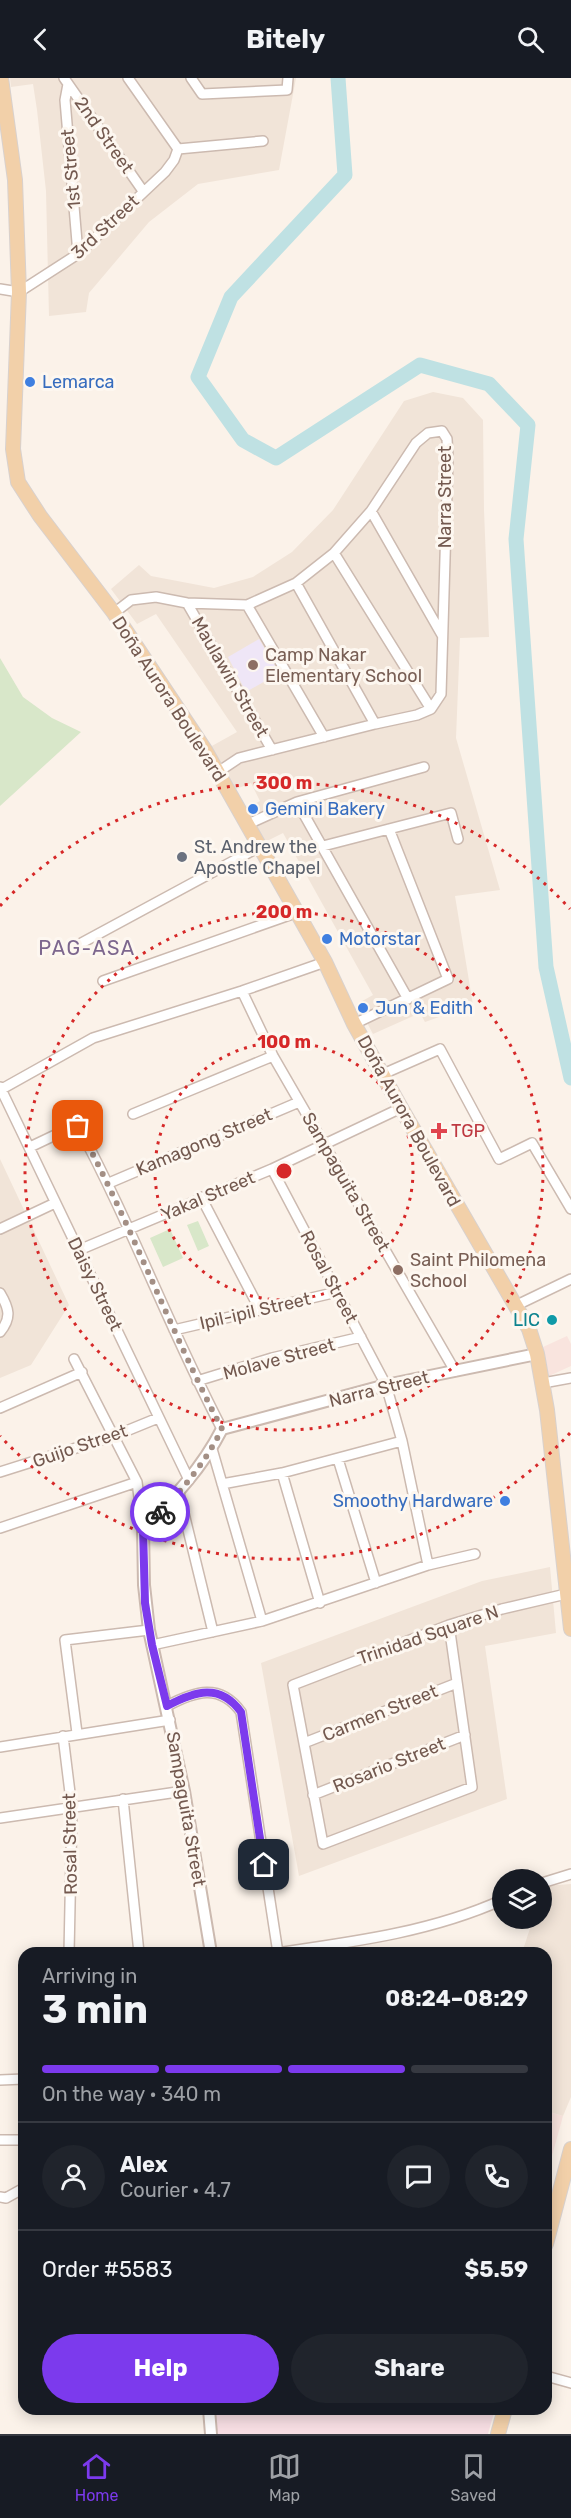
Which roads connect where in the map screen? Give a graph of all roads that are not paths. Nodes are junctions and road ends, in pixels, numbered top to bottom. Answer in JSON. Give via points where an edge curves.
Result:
{"nodes":[{"id":1,"x":1,"y":78,"type":"edge"},
{"id":2,"x":128,"y":78,"type":"edge"},
{"id":3,"x":191,"y":78,"type":"edge"},
{"id":4,"x":288,"y":78,"type":"edge"},
{"id":5,"x":66,"y":81,"type":"edge"},
{"id":6,"x":263,"y":141,"type":"dead end"},
{"id":7,"x":178,"y":149,"type":"junction"},
{"id":8,"x":143,"y":190,"type":"junction"},
{"id":9,"x":78,"y":255,"type":"junction"},
{"id":10,"x":0,"y":289,"type":"edge"},
{"id":11,"x":19,"y":292,"type":"junction"},
{"id":12,"x":371,"y":511,"type":"junction"},
{"id":13,"x":334,"y":553,"type":"junction"},
{"id":14,"x":296,"y":584,"type":"junction"},
{"id":15,"x":187,"y":603,"type":"junction"},
{"id":16,"x":247,"y":605,"type":"junction"},
{"id":17,"x":114,"y":613,"type":"junction"},
{"id":18,"x":443,"y":637,"type":"junction"},
{"id":19,"x":431,"y":709,"type":"junction"},
{"id":20,"x":375,"y":724,"type":"junction"},
{"id":21,"x":324,"y":737,"type":"junction"},
{"id":22,"x":272,"y":750,"type":"junction"},
{"id":23,"x":424,"y":767,"type":"dead end"},
{"id":24,"x":218,"y":772,"type":"junction"},
{"id":25,"x":297,"y":802,"type":"junction"},
{"id":26,"x":248,"y":824,"type":"junction"},
{"id":27,"x":389,"y":829,"type":"junction"},
{"id":28,"x":458,"y":839,"type":"dead end"},
{"id":29,"x":261,"y":846,"type":"junction"},
{"id":30,"x":323,"y":846,"type":"junction"},
{"id":31,"x":298,"y":912,"type":"junction"},
{"id":32,"x":76,"y":946,"type":"dead end"},
{"id":33,"x":325,"y":962,"type":"junction"},
{"id":34,"x":103,"y":981,"type":"dead end"},
{"id":35,"x":242,"y":991,"type":"junction"},
{"id":36,"x":408,"y":999,"type":"junction"},
{"id":37,"x":354,"y":1024,"type":"junction"},
{"id":38,"x":273,"y":1056,"type":"junction"},
{"id":39,"x":382,"y":1074,"type":"junction"},
{"id":40,"x":1,"y":1089,"type":"edge"},
{"id":41,"x":299,"y":1102,"type":"junction"},
{"id":42,"x":401,"y":1108,"type":"junction"},
{"id":43,"x":133,"y":1114,"type":"dead end"},
{"id":44,"x":93,"y":1117,"type":"dead end"},
{"id":45,"x":78,"y":1126,"type":"junction"},
{"id":46,"x":325,"y":1144,"type":"junction"},
{"id":47,"x":30,"y":1148,"type":"junction"},
{"id":48,"x":272,"y":1169,"type":"junction"},
{"id":49,"x":109,"y":1183,"type":"junction"},
{"id":50,"x":201,"y":1197,"type":"junction"},
{"id":51,"x":55,"y":1203,"type":"junction"},
{"id":52,"x":571,"y":1209,"type":"edge"},
{"id":53,"x":0,"y":1229,"type":"edge"},
{"id":54,"x":128,"y":1231,"type":"junction"},
{"id":55,"x":79,"y":1250,"type":"junction"},
{"id":56,"x":571,"y":1279,"type":"edge"},
{"id":57,"x":337,"y":1292,"type":"junction"},
{"id":58,"x":0,"y":1293,"type":"edge"},
{"id":59,"x":517,"y":1305,"type":"junction"},
{"id":60,"x":260,"y":1310,"type":"junction"},
{"id":61,"x":174,"y":1330,"type":"junction"},
{"id":62,"x":0,"y":1332,"type":"edge"},
{"id":63,"x":361,"y":1337,"type":"junction"},
{"id":64,"x":537,"y":1354,"type":"junction"},
{"id":65,"x":74,"y":1359,"type":"dead end"},
{"id":66,"x":455,"y":1371,"type":"junction"},
{"id":67,"x":82,"y":1372,"type":"junction"},
{"id":68,"x":571,"y":1378,"type":"edge"},
{"id":69,"x":197,"y":1381,"type":"junction"},
{"id":70,"x":543,"y":1383,"type":"junction"},
{"id":71,"x":386,"y":1385,"type":"junction"},
{"id":72,"x":0,"y":1408,"type":"edge"},
{"id":73,"x":159,"y":1418,"type":"junction"},
{"id":74,"x":222,"y":1429,"type":"junction"},
{"id":75,"x":114,"y":1436,"type":"junction"},
{"id":76,"x":402,"y":1441,"type":"junction"},
{"id":77,"x":212,"y":1449,"type":"junction"},
{"id":78,"x":338,"y":1459,"type":"junction"},
{"id":79,"x":0,"y":1472,"type":"edge"},
{"id":80,"x":282,"y":1473,"type":"junction"},
{"id":81,"x":189,"y":1480,"type":"junction"},
{"id":82,"x":137,"y":1482,"type":"junction"},
{"id":83,"x":222,"y":1484,"type":"junction"},
{"id":84,"x":179,"y":1493,"type":"junction"},
{"id":85,"x":0,"y":1528,"type":"edge"},
{"id":86,"x":143,"y":1528,"type":"junction"},
{"id":87,"x":475,"y":1554,"type":"dead end"},
{"id":88,"x":428,"y":1565,"type":"junction"},
{"id":89,"x":376,"y":1583,"type":"junction"},
{"id":90,"x":566,"y":1594,"type":"junction"},
{"id":91,"x":320,"y":1603,"type":"junction"},
{"id":92,"x":262,"y":1621,"type":"junction"},
{"id":93,"x":449,"y":1625,"type":"junction"},
{"id":94,"x":571,"y":1629,"type":"edge"},
{"id":95,"x":149,"y":1630,"type":"junction"},
{"id":96,"x":213,"y":1632,"type":"junction"},
{"id":97,"x":152,"y":1645,"type":"junction"},
{"id":98,"x":457,"y":1683,"type":"junction"},
{"id":99,"x":167,"y":1706,"type":"junction"},
{"id":100,"x":170,"y":1720,"type":"junction"},
{"id":101,"x":77,"y":1733,"type":"junction"},
{"id":102,"x":465,"y":1735,"type":"junction"},
{"id":103,"x":63,"y":1736,"type":"junction"},
{"id":104,"x":304,"y":1743,"type":"junction"},
{"id":105,"x":0,"y":1747,"type":"edge"},
{"id":106,"x":184,"y":1791,"type":"junction"},
{"id":107,"x":313,"y":1795,"type":"junction"},
{"id":108,"x":123,"y":1799,"type":"junction"},
{"id":109,"x":72,"y":1809,"type":"junction"},
{"id":110,"x":0,"y":1818,"type":"edge"},
{"id":111,"x":571,"y":1874,"type":"edge"},
{"id":112,"x":552,"y":1880,"type":"edge"},
{"id":113,"x":492,"y":1904,"type":"edge"},
{"id":114,"x":69,"y":1947,"type":"edge"},
{"id":115,"x":138,"y":1947,"type":"edge"},
{"id":116,"x":210,"y":1947,"type":"edge"},
{"id":117,"x":276,"y":1947,"type":"edge"},
{"id":118,"x":342,"y":1947,"type":"edge"},
{"id":119,"x":18,"y":2079,"type":"edge"},
{"id":120,"x":0,"y":2080,"type":"edge"},
{"id":121,"x":0,"y":2140,"type":"edge"},
{"id":122,"x":18,"y":2140,"type":"edge"},
{"id":123,"x":571,"y":2152,"type":"edge"},
{"id":124,"x":18,"y":2191,"type":"edge"},
{"id":125,"x":0,"y":2196,"type":"edge"},
{"id":126,"x":552,"y":2222,"type":"edge"},
{"id":127,"x":552,"y":2378,"type":"edge"},
{"id":128,"x":571,"y":2383,"type":"edge"},
{"id":129,"x":209,"y":2415,"type":"edge"},
{"id":130,"x":503,"y":2415,"type":"edge"},
{"id":131,"x":211,"y":2434,"type":"edge"},
{"id":132,"x":498,"y":2434,"type":"edge"}],
"edges":[{"from":1,"to":11,"type":"main road","name":"Doña Aurora Boulevard","via":[[15,180]]},
{"from":2,"to":7,"type":"street"},
{"from":3,"to":4,"type":"street","via":[[202,94],[287,90]]},
{"from":5,"to":8,"type":"street","name":"2nd Street"},
{"from":5,"to":9,"type":"street","name":"1st Street"},
{"from":6,"to":7,"type":"street"},
{"from":7,"to":8,"type":"street","name":"3rd Street","via":[[165,172]]},
{"from":8,"to":9,"type":"street","name":"3rd Street"},
{"from":9,"to":11,"type":"street","name":"3rd Street"},
{"from":10,"to":11,"type":"street"},
{"from":11,"to":17,"type":"main road","name":"Doña Aurora Boulevard","via":[[13,449],[18,482]]},
{"from":12,"to":13,"type":"street","name":"Narra Street"},
{"from":12,"to":18,"type":"street"},
{"from":12,"to":18,"type":"street","name":"Narra Street","via":[[416,443],[428,433],[442,431],[447,439],[448,457]]},
{"from":13,"to":14,"type":"street","name":"Narra Street"},
{"from":13,"to":19,"type":"street"},
{"from":14,"to":16,"type":"street","name":"Narra Street"},
{"from":14,"to":20,"type":"street"},
{"from":15,"to":16,"type":"street","name":"Narra Street"},
{"from":15,"to":17,"type":"street","name":"Narra Street","via":[[156,597],[131,600]]},
{"from":15,"to":22,"type":"street","name":"Maulawin Street"},
{"from":16,"to":21,"type":"street"},
{"from":17,"to":24,"type":"main road","name":"Doña Aurora Boulevard"},
{"from":18,"to":19,"type":"street","name":"Narra Street","via":[[441,694]]},
{"from":19,"to":20,"type":"street"},
{"from":20,"to":21,"type":"street"},
{"from":21,"to":22,"type":"street"},
{"from":22,"to":24,"type":"street","via":[[239,758]]},
{"from":23,"to":25,"type":"street"},
{"from":24,"to":26,"type":"main road","name":"Doña Aurora Boulevard"},
{"from":25,"to":26,"type":"street"},
{"from":25,"to":30,"type":"street"},
{"from":26,"to":29,"type":"main road","name":"Doña Aurora Boulevard"},
{"from":27,"to":28,"type":"street","via":[[451,813]]},
{"from":27,"to":30,"type":"street"},
{"from":27,"to":36,"type":"street","via":[[448,979]]},
{"from":29,"to":31,"type":"main road","name":"Doña Aurora Boulevard"},
{"from":29,"to":32,"type":"street"},
{"from":30,"to":36,"type":"street"},
{"from":31,"to":33,"type":"main road","name":"Doña Aurora Boulevard"},
{"from":31,"to":34,"type":"street"},
{"from":33,"to":35,"type":"street"},
{"from":33,"to":37,"type":"main road","name":"Doña Aurora Boulevard"},
{"from":35,"to":38,"type":"street","name":"Sampaguita Street"},
{"from":35,"to":40,"type":"street","via":[[93,1038]]},
{"from":36,"to":37,"type":"street"},
{"from":37,"to":39,"type":"main road","name":"Doña Aurora Boulevard"},
{"from":38,"to":41,"type":"street","name":"Sampaguita Street"},
{"from":38,"to":43,"type":"street"},
{"from":39,"to":42,"type":"main road","name":"Doña Aurora Boulevard"},
{"from":39,"to":52,"type":"street","via":[[440,1049],[499,1158],[532,1143]]},
{"from":40,"to":47,"type":"street","name":"Daisy Street"},
{"from":41,"to":46,"type":"street","name":"Sampaguita Street"},
{"from":41,"to":49,"type":"street","name":"Kamagong Street"},
{"from":42,"to":46,"type":"street","name":"Yakal Street"},
{"from":42,"to":59,"type":"main road","name":"Doña Aurora Boulevard"},
{"from":44,"to":45,"type":"street"},
{"from":45,"to":47,"type":"street"},
{"from":45,"to":49,"type":"street"},
{"from":46,"to":48,"type":"street","name":"Yakal Street"},
{"from":46,"to":66,"type":"street","name":"Sampaguita Street"},
{"from":47,"to":51,"type":"street","name":"Daisy Street"},
{"from":48,"to":50,"type":"street","name":"Yakal Street"},
{"from":48,"to":57,"type":"street","name":"Rosal Street"},
{"from":49,"to":54,"type":"street"},
{"from":50,"to":54,"type":"street","name":"Yakal Street"},
{"from":50,"to":60,"type":"street"},
{"from":51,"to":53,"type":"street"},
{"from":51,"to":55,"type":"street","name":"Daisy Street"},
{"from":54,"to":55,"type":"street","name":"Yakal Street"},
{"from":54,"to":61,"type":"street"},
{"from":55,"to":73,"type":"street","name":"Daisy Street"},
{"from":56,"to":59,"type":"street"},
{"from":57,"to":60,"type":"street","name":"Ipil-ipil Street"},
{"from":57,"to":63,"type":"street","name":"Rosal Street"},
{"from":58,"to":62,"type":"street","via":[[9,1314]]},
{"from":59,"to":64,"type":"main road","name":"Doña Aurora Boulevard"},
{"from":60,"to":61,"type":"street","name":"Ipil-ipil Street"},
{"from":61,"to":69,"type":"street"},
{"from":63,"to":69,"type":"street","name":"Molave Street"},
{"from":63,"to":71,"type":"street","name":"Rosal Street"},
{"from":64,"to":66,"type":"street","name":"Narra Street"},
{"from":64,"to":70,"type":"main road","name":"Doña Aurora Boulevard"},
{"from":65,"to":67,"type":"street","name":"Sampaguita Street"},
{"from":66,"to":71,"type":"street","name":"Narra Street"},
{"from":67,"to":72,"type":"street"},
{"from":67,"to":75,"type":"street","name":"Sampaguita Street"},
{"from":68,"to":70,"type":"street"},
{"from":69,"to":74,"type":"street"},
{"from":70,"to":90,"type":"main road","name":"Doña Aurora Boulevard"},
{"from":71,"to":74,"type":"street","name":"Narra Street"},
{"from":71,"to":76,"type":"street","name":"Rosal Street"},
{"from":73,"to":75,"type":"street","name":"Guijo Street"},
{"from":73,"to":81,"type":"street","name":"Daisy Street"},
{"from":74,"to":77,"type":"street"},
{"from":75,"to":79,"type":"street","name":"Guijo Street"},
{"from":75,"to":82,"type":"street","name":"Sampaguita Street"},
{"from":76,"to":78,"type":"street"},
{"from":76,"to":88,"type":"street","name":"Rosal Street"},
{"from":77,"to":81,"type":"street"},
{"from":77,"to":83,"type":"street"},
{"from":78,"to":80,"type":"street"},
{"from":78,"to":89,"type":"street"},
{"from":80,"to":83,"type":"street"},
{"from":80,"to":91,"type":"street"},
{"from":81,"to":84,"type":"street"},
{"from":82,"to":85,"type":"street"},
{"from":82,"to":86,"type":"street","name":"Sampaguita Street"},
{"from":83,"to":92,"type":"street"},
{"from":84,"to":86,"type":"street"},
{"from":84,"to":96,"type":"street"},
{"from":86,"to":95,"type":"street","name":"Sampaguita Street"},
{"from":87,"to":88,"type":"street"},
{"from":88,"to":89,"type":"street"},
{"from":89,"to":91,"type":"street"},
{"from":90,"to":93,"type":"street","name":"Trinidad Square N"},
{"from":90,"to":94,"type":"main road","name":"Doña Aurora Boulevard"},
{"from":91,"to":92,"type":"street"},
{"from":92,"to":96,"type":"street"},
{"from":93,"to":98,"type":"street"},
{"from":93,"to":104,"type":"street","name":"Trinidad Square N","via":[[293,1685]]},
{"from":95,"to":97,"type":"street","name":"Sampaguita Street"},
{"from":95,"to":101,"type":"street","via":[[65,1640]]},
{"from":96,"to":97,"type":"street"},
{"from":97,"to":99,"type":"street","name":"Sampaguita Street"},
{"from":98,"to":102,"type":"street"},
{"from":98,"to":104,"type":"street","name":"Carmen Street"},
{"from":99,"to":100,"type":"street","name":"Sampaguita Street"},
{"from":99,"to":117,"type":"street","via":[[185,1696],[219,1693],[233,1701],[241,1712]]},
{"from":100,"to":101,"type":"street"},
{"from":100,"to":106,"type":"street","name":"Sampaguita Street"},
{"from":101,"to":103,"type":"street"},
{"from":102,"to":107,"type":"street","name":"Rosario Street"},
{"from":102,"to":107,"type":"street","via":[[471,1787],[323,1844]]},
{"from":103,"to":105,"type":"street"},
{"from":103,"to":109,"type":"street","name":"Rosal Street"},
{"from":104,"to":107,"type":"street"},
{"from":106,"to":108,"type":"street"},
{"from":106,"to":116,"type":"street","name":"Sampaguita Street"},
{"from":108,"to":109,"type":"street"},
{"from":108,"to":115,"type":"street"},
{"from":109,"to":110,"type":"street"},
{"from":109,"to":114,"type":"street","name":"Rosal Street"},
{"from":111,"to":112,"type":"street"},
{"from":113,"to":118,"type":"street","via":[[470,1914]]},
{"from":119,"to":120,"type":"street"},
{"from":121,"to":122,"type":"street"},
{"from":123,"to":126,"type":"main road"},
{"from":124,"to":125,"type":"street","via":[[6,2198]]},
{"from":127,"to":128,"type":"street"},
{"from":129,"to":131,"type":"street"},
{"from":130,"to":132,"type":"main road"}]}
